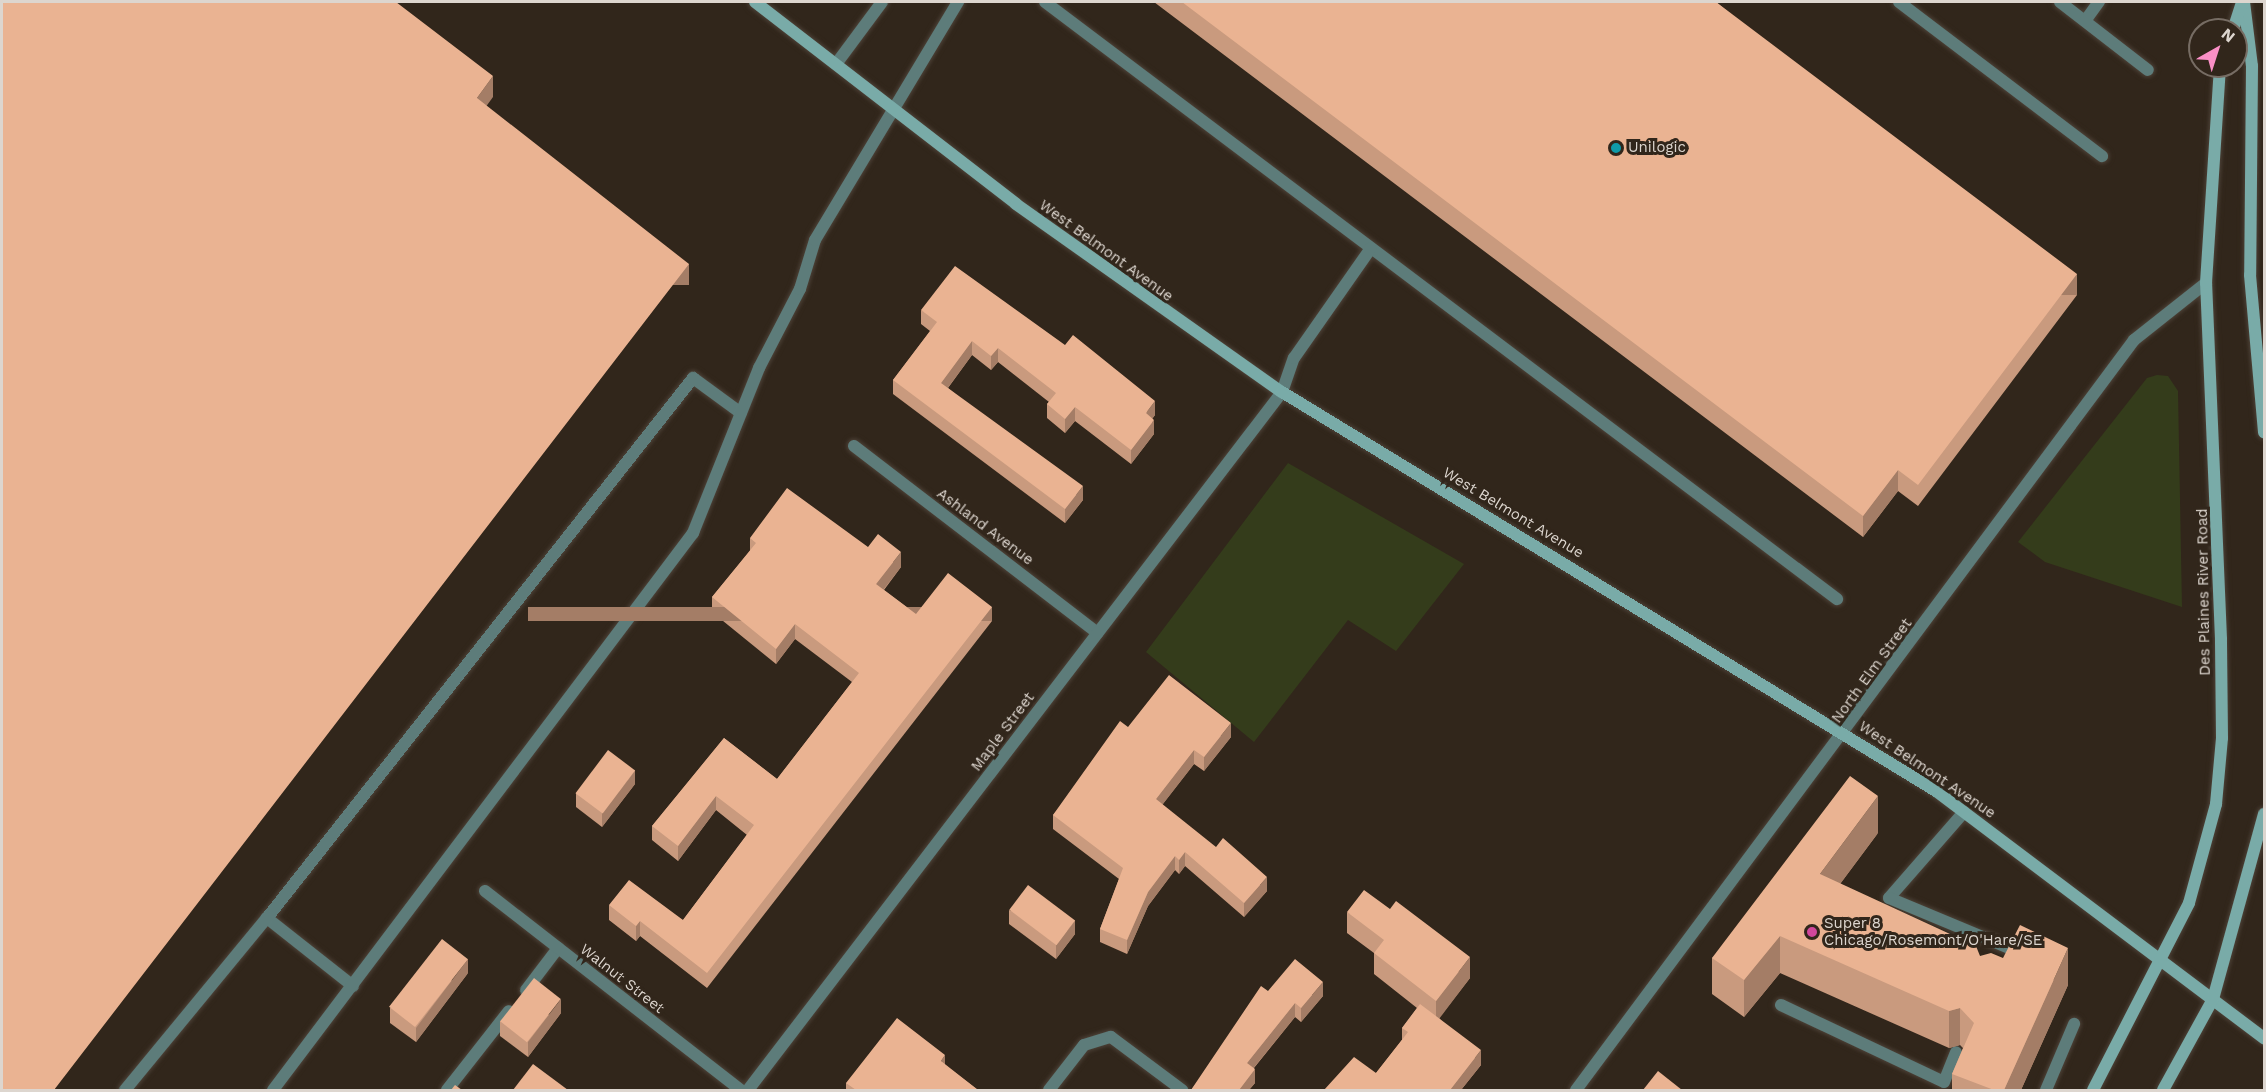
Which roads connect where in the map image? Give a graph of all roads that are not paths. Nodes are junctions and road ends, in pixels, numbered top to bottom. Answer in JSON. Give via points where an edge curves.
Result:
{"nodes":[{"id":1,"x":756,"y":2,"type":"edge"},
{"id":2,"x":882,"y":2,"type":"edge"},
{"id":3,"x":958,"y":2,"type":"edge"},
{"id":4,"x":1045,"y":2,"type":"edge"},
{"id":5,"x":1899,"y":2,"type":"edge"},
{"id":6,"x":2060,"y":2,"type":"edge"},
{"id":7,"x":2099,"y":2,"type":"edge"},
{"id":8,"x":2243,"y":2,"type":"edge"},
{"id":9,"x":2237,"y":18,"type":"edge"},
{"id":10,"x":2085,"y":21,"type":"junction"},
{"id":11,"x":836,"y":64,"type":"junction"},
{"id":12,"x":2148,"y":70,"type":"dead end"},
{"id":13,"x":2219,"y":78,"type":"edge"},
{"id":14,"x":894,"y":110,"type":"junction"},
{"id":15,"x":2102,"y":156,"type":"dead end"},
{"id":16,"x":1371,"y":248,"type":"junction"},
{"id":17,"x":2206,"y":283,"type":"junction"},
{"id":18,"x":1282,"y":392,"type":"junction"},
{"id":19,"x":741,"y":413,"type":"junction"},
{"id":20,"x":2265,"y":432,"type":"edge"},
{"id":21,"x":854,"y":446,"type":"dead end"},
{"id":22,"x":1837,"y":599,"type":"dead end"},
{"id":23,"x":1098,"y":633,"type":"junction"},
{"id":24,"x":1845,"y":732,"type":"junction"},
{"id":25,"x":1964,"y":812,"type":"junction"},
{"id":26,"x":2265,"y":814,"type":"edge"},
{"id":27,"x":485,"y":891,"type":"dead end"},
{"id":28,"x":267,"y":918,"type":"junction"},
{"id":29,"x":558,"y":948,"type":"junction"},
{"id":30,"x":2036,"y":960,"type":"edge"},
{"id":31,"x":2163,"y":961,"type":"junction"},
{"id":32,"x":353,"y":986,"type":"junction"},
{"id":33,"x":2214,"y":999,"type":"junction"},
{"id":34,"x":1781,"y":1005,"type":"dead end"},
{"id":35,"x":2074,"y":1024,"type":"dead end"},
{"id":36,"x":2265,"y":1038,"type":"edge"},
{"id":37,"x":1956,"y":1052,"type":"dead end"},
{"id":38,"x":125,"y":1090,"type":"edge"},
{"id":39,"x":273,"y":1090,"type":"edge"},
{"id":40,"x":447,"y":1090,"type":"edge"},
{"id":41,"x":741,"y":1090,"type":"edge"},
{"id":42,"x":748,"y":1090,"type":"edge"},
{"id":43,"x":1049,"y":1090,"type":"edge"},
{"id":44,"x":1182,"y":1090,"type":"edge"},
{"id":45,"x":1576,"y":1090,"type":"edge"},
{"id":46,"x":2046,"y":1090,"type":"edge"},
{"id":47,"x":2093,"y":1090,"type":"edge"},
{"id":48,"x":2163,"y":1090,"type":"edge"}],
"edges":[{"from":1,"to":11,"type":"main road","name":"West Belmont Avenue"},
{"from":2,"to":11,"type":"street"},
{"from":3,"to":14,"type":"street"},
{"from":4,"to":16,"type":"street"},
{"from":5,"to":15,"type":"street"},
{"from":6,"to":10,"type":"street"},
{"from":7,"to":10,"type":"street"},
{"from":8,"to":9,"type":"main road"},
{"from":8,"to":20,"type":"main road","via":[[2252,66],[2250,274]]},
{"from":10,"to":12,"type":"street"},
{"from":11,"to":14,"type":"main road","name":"West Belmont Avenue"},
{"from":13,"to":17,"type":"main road","name":"Des Plaines River Road"},
{"from":14,"to":18,"type":"main road","name":"West Belmont Avenue","via":[[1116,278]]},
{"from":14,"to":19,"type":"street","via":[[815,240],[800,289]]},
{"from":16,"to":18,"type":"street","name":"Maple Street","via":[[1294,358]]},
{"from":16,"to":22,"type":"street"},
{"from":17,"to":24,"type":"street","name":"North Elm Street","via":[[2134,339]]},
{"from":17,"to":31,"type":"main road","name":"Des Plaines River Road","via":[[2217,451],[2222,738],[2203,865]]},
{"from":18,"to":23,"type":"street","name":"Maple Street"},
{"from":18,"to":24,"type":"main road","name":"West Belmont Avenue"},
{"from":19,"to":28,"type":"street","via":[[693,378]]},
{"from":19,"to":32,"type":"street","via":[[693,532]]},
{"from":21,"to":23,"type":"street","name":"Ashland Avenue"},
{"from":23,"to":42,"type":"street","name":"Maple Street"},
{"from":24,"to":25,"type":"main road","name":"West Belmont Avenue"},
{"from":24,"to":45,"type":"street","name":"North Elm Street"},
{"from":25,"to":30,"type":"street","via":[[1889,898],[1999,950]]},
{"from":25,"to":31,"type":"main road","name":"West Belmont Avenue"},
{"from":26,"to":33,"type":"main road"},
{"from":27,"to":29,"type":"street","name":"Walnut Street"},
{"from":28,"to":32,"type":"street"},
{"from":28,"to":38,"type":"street"},
{"from":29,"to":40,"type":"street"},
{"from":29,"to":41,"type":"street","name":"Walnut Street"},
{"from":31,"to":33,"type":"main road","name":"West Belmont Avenue"},
{"from":31,"to":47,"type":"main road","name":"Des Plaines River Road"},
{"from":32,"to":39,"type":"street"},
{"from":33,"to":36,"type":"main road","name":"West Belmont Avenue"},
{"from":33,"to":48,"type":"main road"},
{"from":34,"to":37,"type":"street","via":[[1944,1082]]},
{"from":35,"to":46,"type":"street"},
{"from":43,"to":44,"type":"street","via":[[1084,1045],[1111,1036]]}]}
